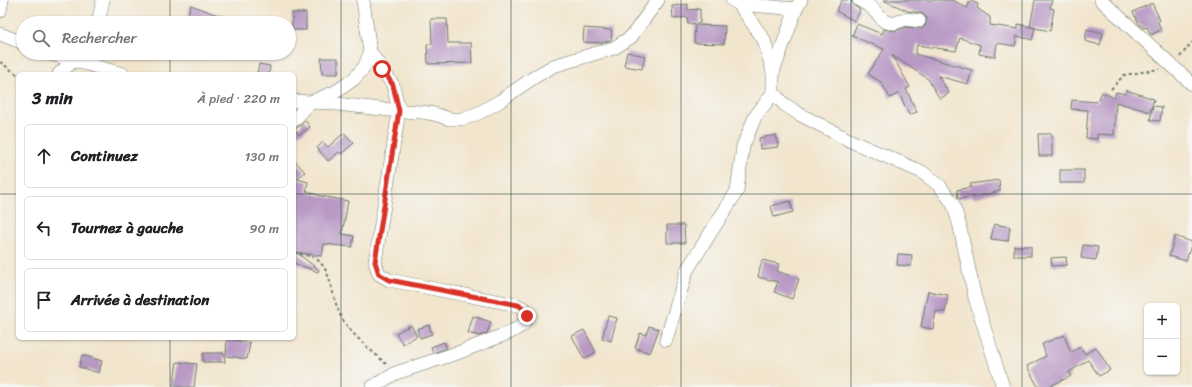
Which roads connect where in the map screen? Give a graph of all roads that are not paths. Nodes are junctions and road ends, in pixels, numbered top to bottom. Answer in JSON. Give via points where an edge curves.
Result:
{"nodes":[{"id":1,"x":2,"y":0,"type":"edge"},
{"id":2,"x":103,"y":0,"type":"edge"},
{"id":3,"x":363,"y":0,"type":"edge"},
{"id":4,"x":658,"y":0,"type":"edge"},
{"id":5,"x":859,"y":0,"type":"edge"},
{"id":6,"x":1101,"y":0,"type":"edge"},
{"id":7,"x":736,"y":2,"type":"edge"},
{"id":8,"x":798,"y":5,"type":"edge"},
{"id":9,"x":0,"y":11,"type":"edge"},
{"id":10,"x":100,"y":16,"type":"edge"},
{"id":11,"x":919,"y":21,"type":"dead end"},
{"id":12,"x":0,"y":34,"type":"edge"},
{"id":13,"x":16,"y":41,"type":"edge"},
{"id":14,"x":370,"y":52,"type":"junction"},
{"id":15,"x":70,"y":60,"type":"edge"},
{"id":16,"x":81,"y":60,"type":"edge"},
{"id":17,"x":91,"y":60,"type":"edge"},
{"id":18,"x":73,"y":61,"type":"junction"},
{"id":19,"x":61,"y":72,"type":"edge"},
{"id":20,"x":118,"y":72,"type":"edge"},
{"id":21,"x":773,"y":72,"type":"junction"},
{"id":22,"x":1192,"y":84,"type":"edge"},
{"id":23,"x":773,"y":93,"type":"junction"},
{"id":24,"x":296,"y":101,"type":"edge"},
{"id":25,"x":311,"y":102,"type":"junction"},
{"id":26,"x":399,"y":111,"type":"junction"},
{"id":27,"x":296,"y":118,"type":"edge"},
{"id":28,"x":666,"y":340,"type":"dead end"},
{"id":29,"x":372,"y":387,"type":"edge"},
{"id":30,"x":1003,"y":387,"type":"edge"}],
"edges":[{"from":1,"to":9,"type":"street"},
{"from":2,"to":10,"type":"street"},
{"from":3,"to":14,"type":"street"},
{"from":4,"to":26,"type":"street","via":[[631,38],[614,48],[554,66],[479,113],[462,119],[450,119],[422,112]]},
{"from":5,"to":11,"type":"street","via":[[871,7],[884,21]]},
{"from":6,"to":22,"type":"street"},
{"from":7,"to":8,"type":"street"},
{"from":7,"to":21,"type":"street","via":[[764,40]]},
{"from":8,"to":21,"type":"street"},
{"from":12,"to":13,"type":"street"},
{"from":14,"to":25,"type":"street","via":[[365,66],[354,79],[337,91]]},
{"from":14,"to":26,"type":"street","via":[[393,85]]},
{"from":15,"to":18,"type":"street"},
{"from":16,"to":18,"type":"street"},
{"from":17,"to":20,"type":"street"},
{"from":18,"to":19,"type":"street"},
{"from":21,"to":23,"type":"street"},
{"from":23,"to":28,"type":"street","via":[[756,117],[743,146],[737,190],[690,263]]},
{"from":23,"to":30,"type":"street","via":[[799,114],[853,142],[922,172],[940,186],[953,204],[959,223],[975,298]]},
{"from":24,"to":25,"type":"street"},
{"from":25,"to":26,"type":"street"},
{"from":25,"to":27,"type":"street"},
{"from":26,"to":29,"type":"street","via":[[375,262],[379,274],[389,280],[518,305],[525,309],[527,316],[523,325],[511,332],[396,373]]}]}
